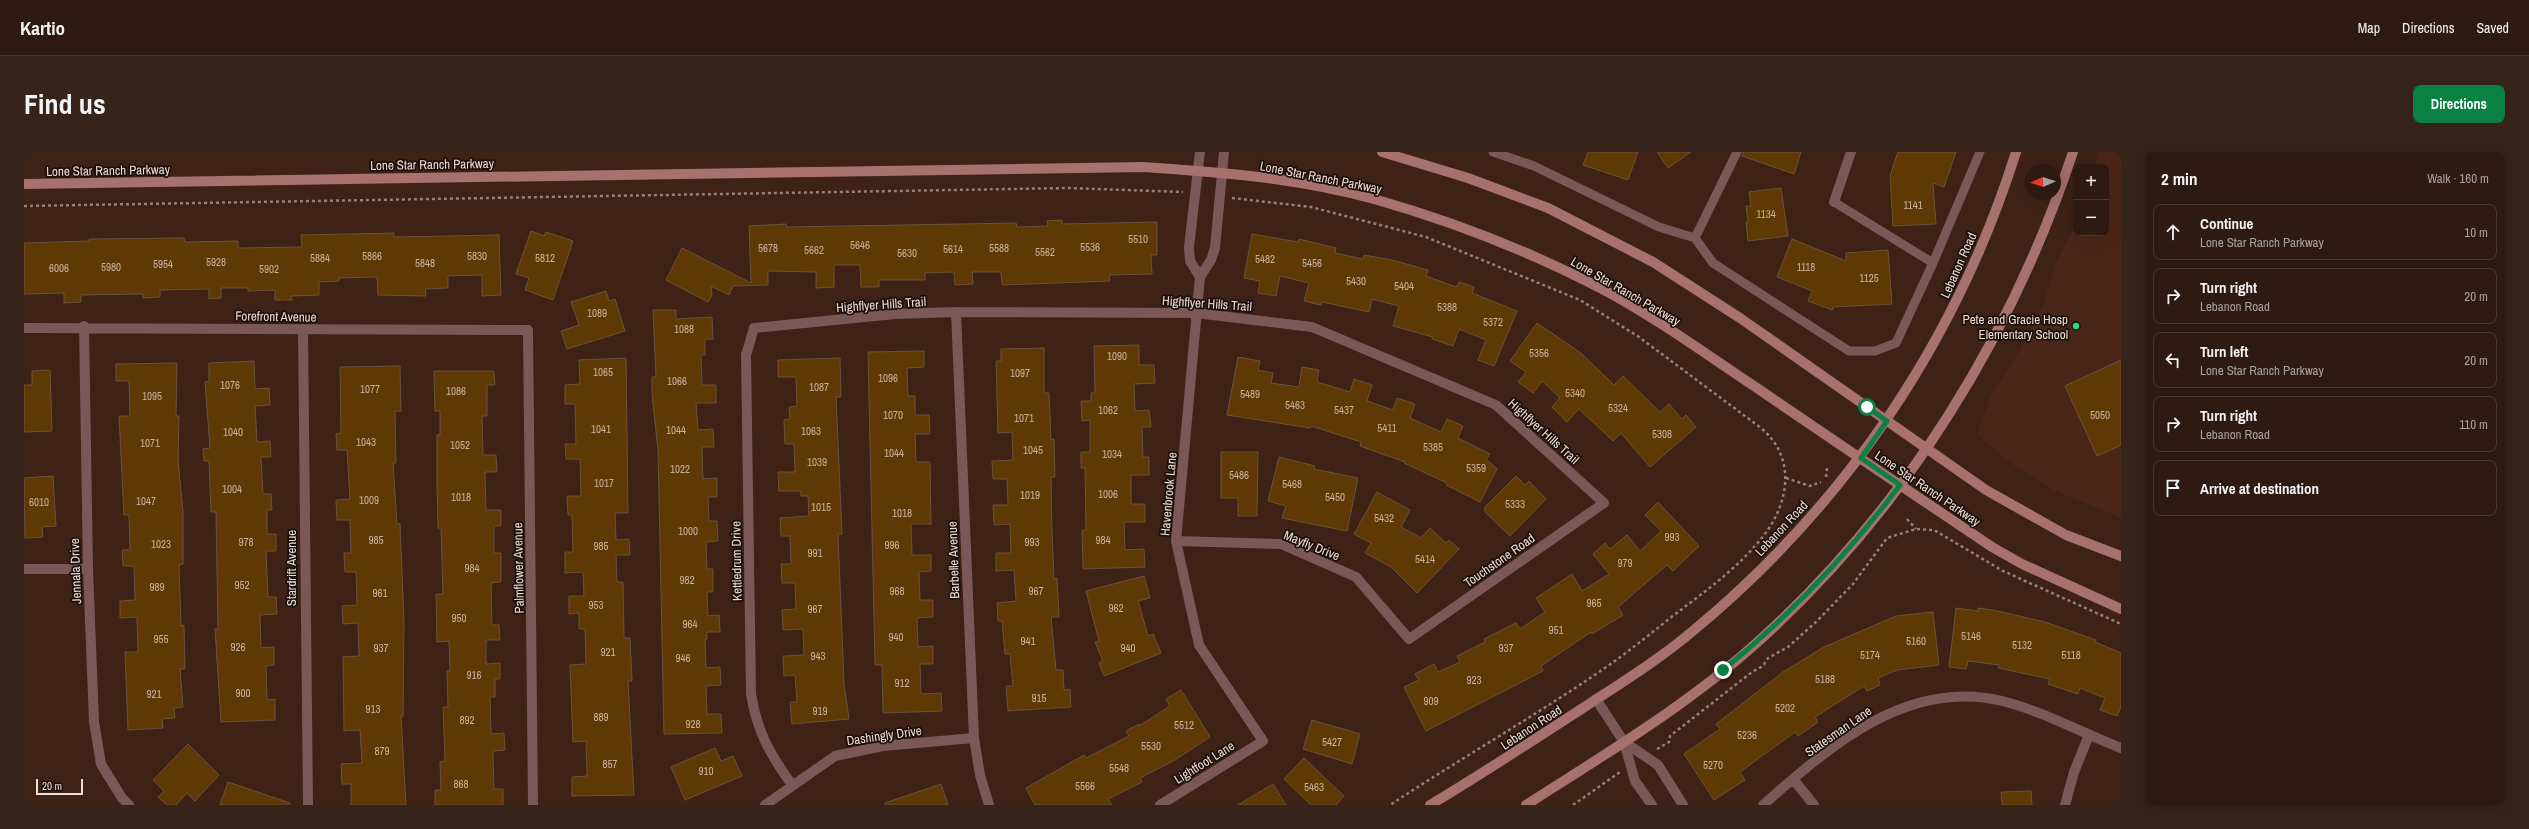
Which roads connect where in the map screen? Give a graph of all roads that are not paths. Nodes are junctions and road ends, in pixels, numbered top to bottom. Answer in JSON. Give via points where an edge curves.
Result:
{"nodes":[{"id":1,"x":1200,"y":152,"type":"edge"},
{"id":2,"x":1224,"y":152,"type":"edge"},
{"id":3,"x":1382,"y":152,"type":"edge"},
{"id":4,"x":1493,"y":152,"type":"edge"},
{"id":5,"x":1737,"y":152,"type":"edge"},
{"id":6,"x":1851,"y":152,"type":"edge"},
{"id":7,"x":1980,"y":152,"type":"edge"},
{"id":8,"x":2016,"y":152,"type":"edge"},
{"id":9,"x":2072,"y":152,"type":"edge"},
{"id":10,"x":1198,"y":170,"type":"junction"},
{"id":11,"x":1222,"y":173,"type":"junction"},
{"id":12,"x":24,"y":184,"type":"edge"},
{"id":13,"x":1834,"y":202,"type":"joint"},
{"id":14,"x":1695,"y":238,"type":"junction"},
{"id":15,"x":1933,"y":263,"type":"junction"},
{"id":16,"x":1200,"y":277,"type":"junction"},
{"id":17,"x":956,"y":312,"type":"junction"},
{"id":18,"x":1196,"y":313,"type":"junction"},
{"id":19,"x":84,"y":326,"type":"junction"},
{"id":20,"x":24,"y":328,"type":"edge"},
{"id":21,"x":754,"y":328,"type":"joint"},
{"id":22,"x":303,"y":330,"type":"junction"},
{"id":23,"x":528,"y":330,"type":"joint"},
{"id":24,"x":1887,"y":421,"type":"junction"},
{"id":25,"x":1927,"y":449,"type":"junction"},
{"id":26,"x":1861,"y":458,"type":"junction"},
{"id":27,"x":1900,"y":485,"type":"junction"},
{"id":28,"x":1604,"y":502,"type":"joint"},
{"id":29,"x":1176,"y":541,"type":"junction"},
{"id":30,"x":2121,"y":556,"type":"edge"},
{"id":31,"x":88,"y":568,"type":"junction"},
{"id":32,"x":24,"y":569,"type":"edge"},
{"id":33,"x":2121,"y":608,"type":"edge"},
{"id":34,"x":1409,"y":639,"type":"joint"},
{"id":35,"x":1596,"y":699,"type":"junction"},
{"id":36,"x":2089,"y":735,"type":"junction"},
{"id":37,"x":974,"y":738,"type":"junction"},
{"id":38,"x":1263,"y":741,"type":"joint"},
{"id":39,"x":1624,"y":742,"type":"junction"},
{"id":40,"x":2121,"y":748,"type":"edge"},
{"id":41,"x":1793,"y":779,"type":"junction"},
{"id":42,"x":792,"y":785,"type":"junction"},
{"id":43,"x":129,"y":805,"type":"edge"},
{"id":44,"x":308,"y":805,"type":"edge"},
{"id":45,"x":533,"y":805,"type":"edge"},
{"id":46,"x":765,"y":805,"type":"edge"},
{"id":47,"x":989,"y":805,"type":"edge"},
{"id":48,"x":1160,"y":805,"type":"edge"},
{"id":49,"x":1430,"y":805,"type":"edge"},
{"id":50,"x":1526,"y":805,"type":"edge"},
{"id":51,"x":1652,"y":805,"type":"edge"},
{"id":52,"x":1683,"y":805,"type":"edge"},
{"id":53,"x":1763,"y":805,"type":"edge"},
{"id":54,"x":1814,"y":805,"type":"edge"},
{"id":55,"x":2065,"y":805,"type":"edge"}],
"edges":[{"from":1,"to":10,"type":"street"},
{"from":2,"to":11,"type":"street","name":"Havenbrook Lane"},
{"from":3,"to":24,"type":"main road","via":[[1475,180],[1548,208],[1646,258],[1740,318]]},
{"from":4,"to":14,"type":"lane","via":[[1534,166],[1659,227]]},
{"from":5,"to":14,"type":"lane"},
{"from":6,"to":13,"type":"street"},
{"from":7,"to":15,"type":"lane"},
{"from":8,"to":24,"type":"main road","name":"Lebanon Road","via":[[1997,208],[1965,284]]},
{"from":9,"to":25,"type":"main road","via":[[2059,195],[2017,292],[1989,346]]},
{"from":10,"to":11,"type":"main road","name":"Lone Star Ranch Parkway"},
{"from":10,"to":12,"type":"main road","name":"Lone Star Ranch Parkway","via":[[1143,166],[1047,167]]},
{"from":10,"to":16,"type":"street","via":[[1189,247],[1190,261]]},
{"from":11,"to":16,"type":"street","name":"Havenbrook Lane","via":[[1215,248]]},
{"from":11,"to":26,"type":"main road","name":"Lone Star Ranch Parkway","via":[[1280,180],[1372,198],[1456,225],[1538,258],[1643,312]]},
{"from":13,"to":15,"type":"lane"},
{"from":14,"to":15,"type":"lane","via":[[1713,262],[1849,351],[1874,351],[1896,343]]},
{"from":16,"to":18,"type":"street","name":"Havenbrook Lane"},
{"from":17,"to":18,"type":"street","name":"Highflyer Hills Trail"},
{"from":17,"to":21,"type":"street","name":"Highflyer Hills Trail","via":[[895,314]]},
{"from":17,"to":37,"type":"street","name":"Barbelle Avenue"},
{"from":18,"to":28,"type":"street","name":"Highflyer Hills Trail","via":[[1312,327],[1496,405]]},
{"from":18,"to":29,"type":"street","name":"Havenbrook Lane"},
{"from":19,"to":20,"type":"street","name":"Forefront Avenue"},
{"from":19,"to":22,"type":"street","name":"Forefront Avenue"},
{"from":19,"to":31,"type":"street","name":"Jennala Drive"},
{"from":21,"to":42,"type":"street","name":"Kettledrum Drive","via":[[746,355],[751,694],[762,738]]},
{"from":22,"to":23,"type":"street","name":"Forefront Avenue"},
{"from":22,"to":44,"type":"street","name":"Stardrift Avenue"},
{"from":23,"to":45,"type":"street","name":"Palmflower Avenue"},
{"from":24,"to":25,"type":"main road"},
{"from":24,"to":26,"type":"main road","name":"Lebanon Road"},
{"from":25,"to":27,"type":"main road"},
{"from":25,"to":30,"type":"main road","via":[[1986,490],[2038,521],[2066,535]]},
{"from":26,"to":27,"type":"main road","name":"Lone Star Ranch Parkway"},
{"from":26,"to":35,"type":"main road","name":"Lebanon Road","via":[[1783,547],[1729,601],[1660,656]]},
{"from":27,"to":33,"type":"main road","name":"Lone Star Ranch Parkway","via":[[1992,547],[2022,564]]},
{"from":27,"to":39,"type":"main road","via":[[1873,522],[1761,639],[1684,700]]},
{"from":28,"to":34,"type":"street","name":"Touchstone Road"},
{"from":29,"to":34,"type":"street","name":"Mayfly Drive","via":[[1280,544],[1356,577]]},
{"from":29,"to":38,"type":"street","name":"Havenbrook Lane","via":[[1199,645]]},
{"from":31,"to":32,"type":"street"},
{"from":31,"to":43,"type":"street","name":"Jennala Drive","via":[[94,722],[101,764]]},
{"from":35,"to":39,"type":"street"},
{"from":35,"to":49,"type":"main road","name":"Lebanon Road","via":[[1481,775]]},
{"from":36,"to":40,"type":"street","name":"Statesman Lane"},
{"from":36,"to":41,"type":"street","name":"Statesman Lane","via":[[2002,701],[1967,697],[1932,699],[1899,708],[1867,724]]},
{"from":36,"to":55,"type":"street","via":[[2074,772]]},
{"from":37,"to":42,"type":"street","name":"Dashingly Drive","via":[[884,746],[835,756]]},
{"from":37,"to":47,"type":"street","name":"Barbelle Avenue","via":[[980,775]]},
{"from":38,"to":48,"type":"street","name":"Lightfoot Lane"},
{"from":39,"to":50,"type":"main road"},
{"from":39,"to":51,"type":"street","via":[[1635,781]]},
{"from":39,"to":52,"type":"street","via":[[1658,765]]},
{"from":41,"to":53,"type":"street","name":"Statesman Lane"},
{"from":41,"to":54,"type":"street"},
{"from":42,"to":46,"type":"street","name":"Dashingly Drive"}]}
